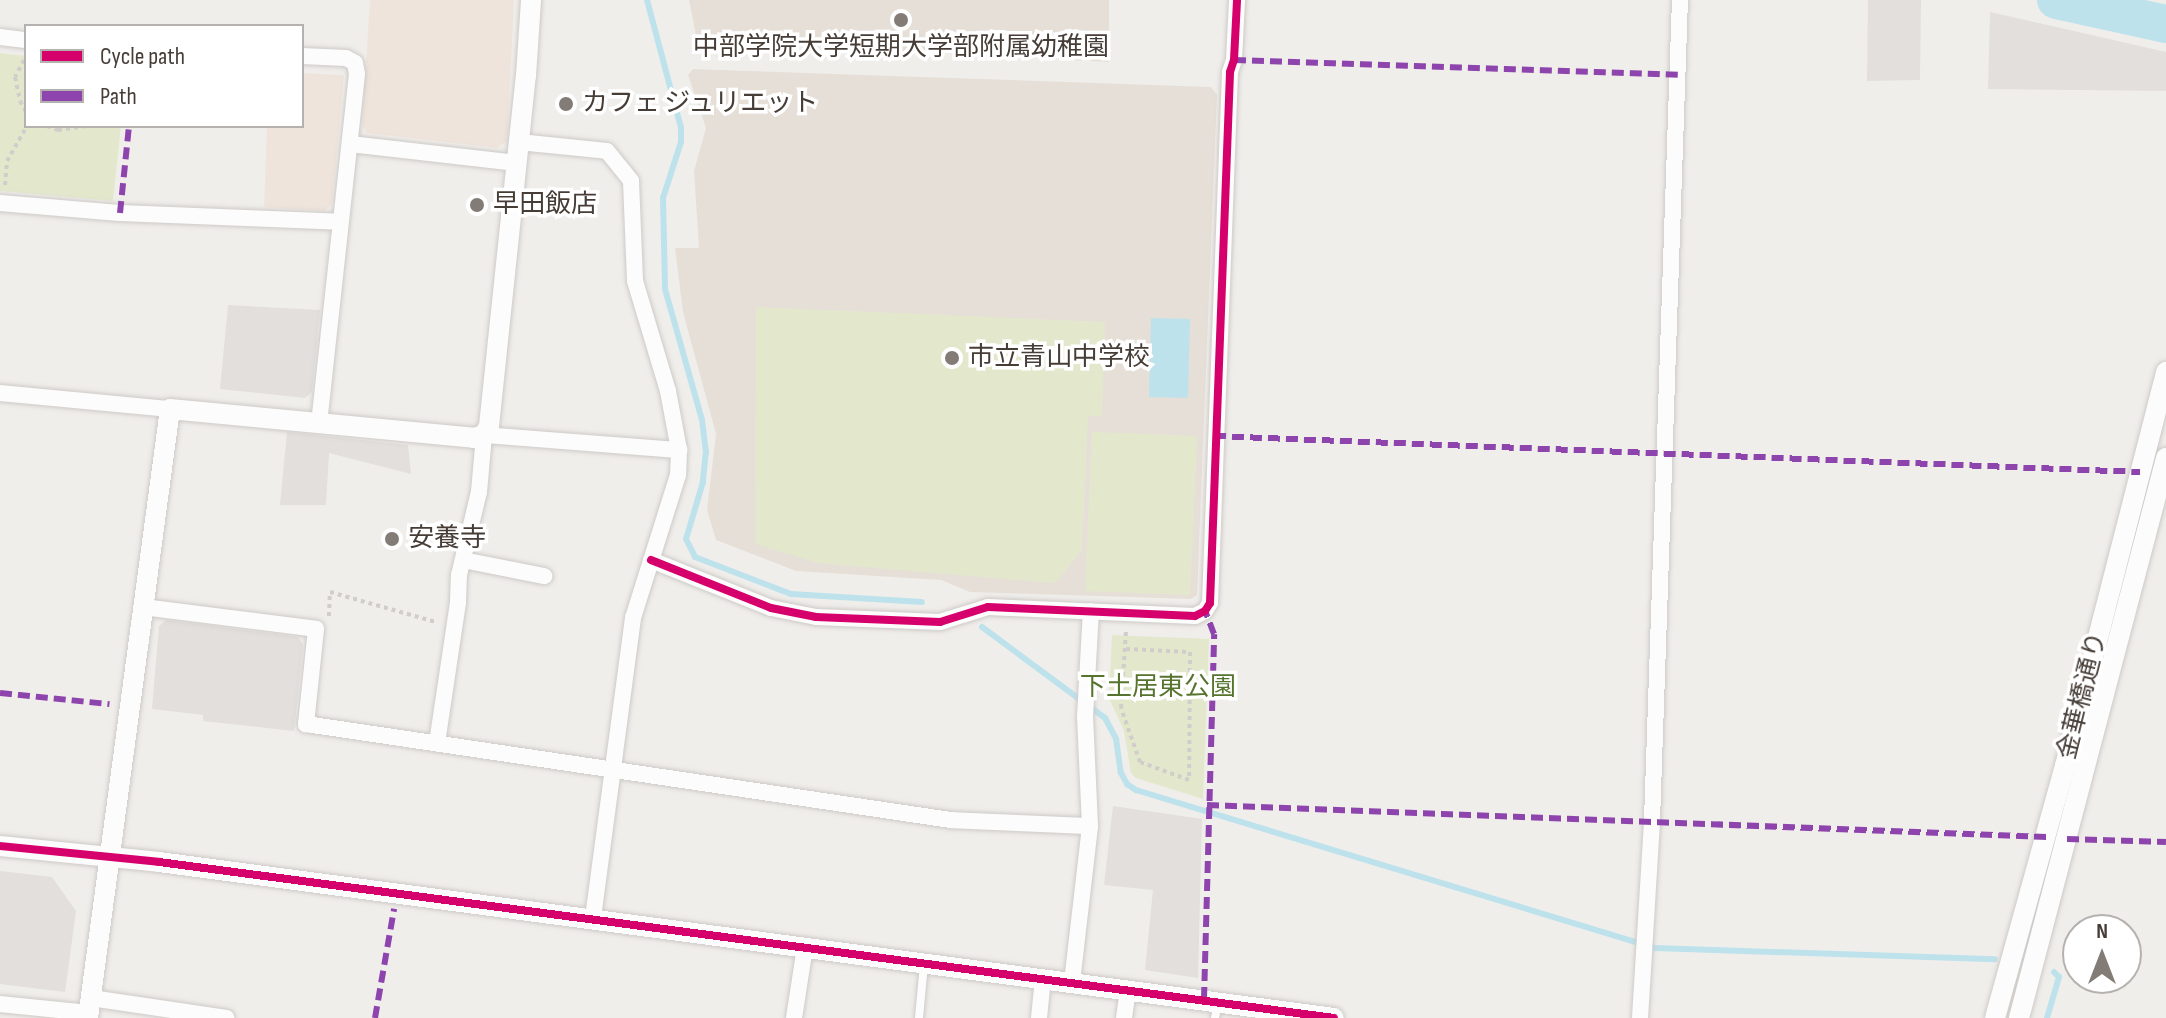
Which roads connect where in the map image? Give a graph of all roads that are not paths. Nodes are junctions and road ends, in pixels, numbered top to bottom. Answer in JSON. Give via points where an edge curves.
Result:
{"nodes":[{"id":1,"x":531,"y":0,"type":"edge"},
{"id":2,"x":1237,"y":0,"type":"edge"},
{"id":3,"x":1680,"y":0,"type":"edge"},
{"id":4,"x":0,"y":37,"type":"edge"},
{"id":5,"x":24,"y":40,"type":"edge"},
{"id":6,"x":304,"y":56,"type":"edge"},
{"id":7,"x":350,"y":144,"type":"junction"},
{"id":8,"x":518,"y":152,"type":"junction"},
{"id":9,"x":2,"y":203,"type":"edge"},
{"id":10,"x":340,"y":222,"type":"junction"},
{"id":11,"x":2166,"y":372,"type":"edge"},
{"id":12,"x":0,"y":393,"type":"edge"},
{"id":13,"x":170,"y":409,"type":"junction"},
{"id":14,"x":319,"y":423,"type":"junction"},
{"id":15,"x":484,"y":435,"type":"junction"},
{"id":16,"x":679,"y":450,"type":"junction"},
{"id":17,"x":2164,"y":469,"type":"edge"},
{"id":18,"x":463,"y":560,"type":"junction"},
{"id":19,"x":651,"y":560,"type":"junction"},
{"id":20,"x":544,"y":576,"type":"dead end"},
{"id":21,"x":143,"y":607,"type":"junction"},
{"id":22,"x":1091,"y":611,"type":"junction"},
{"id":23,"x":437,"y":743,"type":"junction"},
{"id":24,"x":613,"y":770,"type":"junction"},
{"id":25,"x":1090,"y":826,"type":"junction"},
{"id":26,"x":0,"y":846,"type":"edge"},
{"id":27,"x":111,"y":858,"type":"junction"},
{"id":28,"x":593,"y":919,"type":"junction"},
{"id":29,"x":805,"y":947,"type":"junction"},
{"id":30,"x":924,"y":963,"type":"junction"},
{"id":31,"x":1043,"y":978,"type":"junction"},
{"id":32,"x":1072,"y":982,"type":"junction"},
{"id":33,"x":1128,"y":990,"type":"junction"},
{"id":34,"x":0,"y":1004,"type":"edge"},
{"id":35,"x":89,"y":1010,"type":"edge"},
{"id":36,"x":1216,"y":1010,"type":"edge"},
{"id":37,"x":227,"y":1018,"type":"edge"},
{"id":38,"x":794,"y":1018,"type":"edge"},
{"id":39,"x":919,"y":1018,"type":"edge"},
{"id":40,"x":1039,"y":1018,"type":"edge"},
{"id":41,"x":1124,"y":1018,"type":"edge"},
{"id":42,"x":1334,"y":1018,"type":"edge"},
{"id":43,"x":1640,"y":1018,"type":"edge"},
{"id":44,"x":1995,"y":1018,"type":"edge"},
{"id":45,"x":2019,"y":1018,"type":"edge"}],
"edges":[{"from":1,"to":8,"type":"street"},
{"from":2,"to":22,"type":"street","via":[[1210,603],[1195,616]]},
{"from":3,"to":43,"type":"street","via":[[1653,806]]},
{"from":4,"to":5,"type":"street"},
{"from":6,"to":7,"type":"street","via":[[355,63]]},
{"from":7,"to":8,"type":"street"},
{"from":7,"to":10,"type":"street"},
{"from":8,"to":15,"type":"street"},
{"from":8,"to":16,"type":"street","via":[[607,151],[631,181],[635,281],[671,403]]},
{"from":9,"to":10,"type":"street"},
{"from":10,"to":14,"type":"street"},
{"from":11,"to":44,"type":"street","name":"金華橋通り"},
{"from":12,"to":13,"type":"street"},
{"from":13,"to":14,"type":"street"},
{"from":13,"to":21,"type":"street"},
{"from":14,"to":15,"type":"street"},
{"from":15,"to":16,"type":"street"},
{"from":15,"to":18,"type":"street","via":[[479,492]]},
{"from":16,"to":19,"type":"street","via":[[678,475]]},
{"from":17,"to":45,"type":"street","name":"金華橋通り"},
{"from":18,"to":20,"type":"street"},
{"from":18,"to":23,"type":"street"},
{"from":19,"to":22,"type":"street","via":[[771,608],[816,617],[940,622],[988,607]]},
{"from":19,"to":24,"type":"street","via":[[633,618]]},
{"from":21,"to":23,"type":"street","via":[[316,629],[306,724]]},
{"from":21,"to":27,"type":"street"},
{"from":22,"to":25,"type":"street","via":[[1085,717]]},
{"from":23,"to":24,"type":"street"},
{"from":24,"to":25,"type":"street","via":[[951,820]]},
{"from":24,"to":28,"type":"street"},
{"from":25,"to":32,"type":"street"},
{"from":26,"to":27,"type":"street"},
{"from":27,"to":28,"type":"street"},
{"from":27,"to":35,"type":"street"},
{"from":28,"to":29,"type":"street"},
{"from":29,"to":30,"type":"street"},
{"from":29,"to":38,"type":"street"},
{"from":30,"to":31,"type":"street"},
{"from":30,"to":39,"type":"lane"},
{"from":31,"to":32,"type":"street"},
{"from":31,"to":40,"type":"street"},
{"from":32,"to":33,"type":"street"},
{"from":33,"to":36,"type":"street"},
{"from":33,"to":41,"type":"street"},
{"from":34,"to":35,"type":"street"},
{"from":35,"to":37,"type":"street"},
{"from":36,"to":42,"type":"street"}]}
